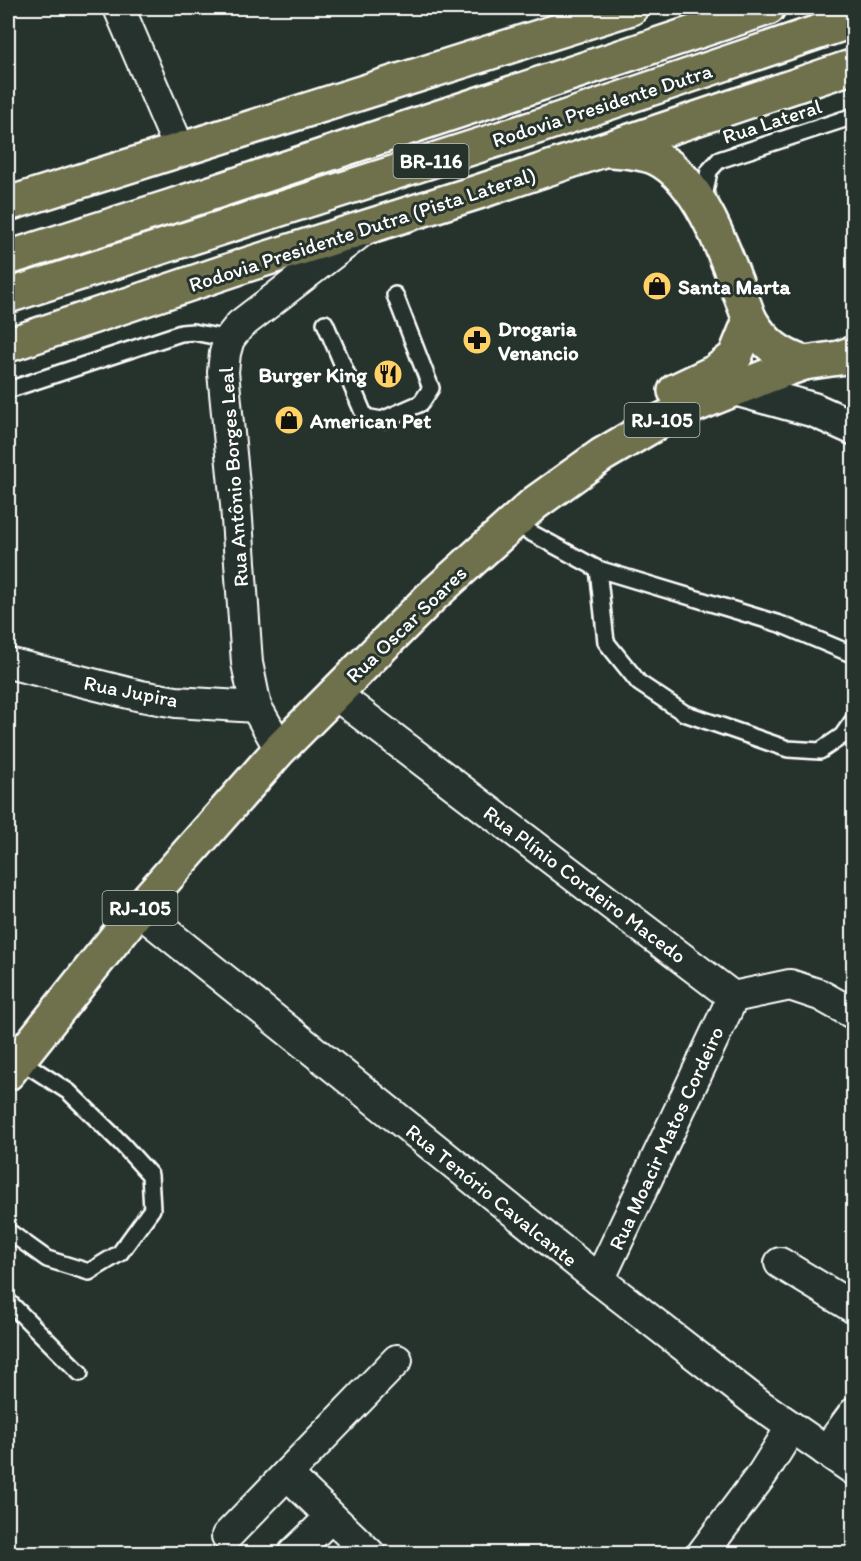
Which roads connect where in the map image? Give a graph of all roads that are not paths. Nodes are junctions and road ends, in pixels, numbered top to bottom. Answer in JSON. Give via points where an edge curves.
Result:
{"nodes":[{"id":1,"x":119,"y":8,"type":"edge"},
{"id":2,"x":631,"y":8,"type":"edge"},
{"id":3,"x":768,"y":8,"type":"edge"},
{"id":4,"x":854,"y":20,"type":"edge"},
{"id":5,"x":854,"y":66,"type":"edge"},
{"id":6,"x":854,"y":116,"type":"edge"},
{"id":7,"x":608,"y":149,"type":"junction"},
{"id":8,"x":180,"y":150,"type":"junction"},
{"id":9,"x":8,"y":204,"type":"edge"},
{"id":10,"x":703,"y":207,"type":"junction"},
{"id":11,"x":367,"y":227,"type":"junction"},
{"id":12,"x":8,"y":258,"type":"edge"},
{"id":13,"x":8,"y":296,"type":"edge"},
{"id":14,"x":395,"y":296,"type":"dead end"},
{"id":15,"x":750,"y":320,"type":"junction"},
{"id":16,"x":325,"y":323,"type":"dead end"},
{"id":17,"x":229,"y":339,"type":"junction"},
{"id":18,"x":8,"y":345,"type":"edge"},
{"id":19,"x":854,"y":353,"type":"edge"},
{"id":20,"x":804,"y":363,"type":"junction"},
{"id":21,"x":737,"y":388,"type":"junction"},
{"id":22,"x":8,"y":390,"type":"edge"},
{"id":23,"x":814,"y":410,"type":"junction"},
{"id":24,"x":854,"y":428,"type":"edge"},
{"id":25,"x":524,"y":513,"type":"junction"},
{"id":26,"x":598,"y":569,"type":"junction"},
{"id":27,"x":854,"y":655,"type":"edge"},
{"id":28,"x":8,"y":663,"type":"edge"},
{"id":29,"x":335,"y":694,"type":"junction"},
{"id":30,"x":256,"y":707,"type":"junction"},
{"id":31,"x":854,"y":719,"type":"edge"},
{"id":32,"x":280,"y":749,"type":"junction"},
{"id":33,"x":138,"y":910,"type":"junction"},
{"id":34,"x":733,"y":997,"type":"junction"},
{"id":35,"x":854,"y":1014,"type":"edge"},
{"id":36,"x":13,"y":1066,"type":"edge"},
{"id":37,"x":8,"y":1231,"type":"edge"},
{"id":38,"x":780,"y":1263,"type":"dead end"},
{"id":39,"x":599,"y":1280,"type":"junction"},
{"id":40,"x":8,"y":1301,"type":"edge"},
{"id":41,"x":854,"y":1308,"type":"edge"},
{"id":42,"x":397,"y":1360,"type":"dead end"},
{"id":43,"x":80,"y":1373,"type":"dead end"},
{"id":44,"x":854,"y":1413,"type":"edge"},
{"id":45,"x":791,"y":1428,"type":"junction"},
{"id":46,"x":826,"y":1452,"type":"junction"},
{"id":47,"x":854,"y":1470,"type":"edge"},
{"id":48,"x":287,"y":1474,"type":"junction"},
{"id":49,"x":331,"y":1517,"type":"junction"},
{"id":50,"x":227,"y":1536,"type":"dead end"},
{"id":51,"x":293,"y":1554,"type":"edge"},
{"id":52,"x":370,"y":1554,"type":"edge"},
{"id":53,"x":702,"y":1554,"type":"edge"}],
"edges":[{"from":1,"to":8,"type":"street"},
{"from":2,"to":8,"type":"main road"},
{"from":3,"to":12,"type":"main road","name":"Rodovia Presidente Dutra","number":"BR-116"},
{"from":4,"to":13,"type":"main road","name":"Rodovia Presidente Dutra","number":"BR-116","via":[[537,127]]},
{"from":5,"to":7,"type":"main road","name":"Rodovia Presidente Dutra (Pista Lateral)","number":"BR-116"},
{"from":6,"to":10,"type":"lane","name":"Rua Lateral","via":[[718,160],[708,171]]},
{"from":7,"to":10,"type":"main road","via":[[648,155],[666,164]]},
{"from":7,"to":11,"type":"main road","name":"Rodovia Presidente Dutra (Pista Lateral)","number":"BR-116"},
{"from":8,"to":9,"type":"main road"},
{"from":10,"to":15,"type":"main road"},
{"from":11,"to":17,"type":"street","name":"Rua Antônio Borges Leal","via":[[251,315]]},
{"from":11,"to":18,"type":"main road","name":"Rodovia Presidente Dutra (Pista Lateral)","number":"BR-116"},
{"from":14,"to":16,"type":"lane","via":[[431,387],[421,403],[382,420],[365,417]]},
{"from":15,"to":20,"type":"main road","via":[[775,351]]},
{"from":15,"to":25,"type":"main road","name":"Rua Oscar Soares","number":"RJ-105","via":[[735,357],[726,365],[600,433],[565,465]]},
{"from":17,"to":22,"type":"lane","via":[[181,333]]},
{"from":17,"to":30,"type":"street","name":"Rua Antônio Borges Leal","via":[[223,372],[247,663]]},
{"from":19,"to":20,"type":"main road","name":"Rua Oscar Soares","number":"RJ-105"},
{"from":20,"to":21,"type":"main road","name":"Rua Oscar Soares","number":"RJ-105"},
{"from":20,"to":23,"type":"main road","via":[[803,388]]},
{"from":21,"to":23,"type":"main road"},
{"from":21,"to":25,"type":"main road","name":"Rua Oscar Soares","number":"RJ-105","via":[[660,421],[602,455]]},
{"from":23,"to":24,"type":"main road"},
{"from":25,"to":26,"type":"lane"},
{"from":25,"to":29,"type":"main road","name":"Rua Oscar Soares","number":"RJ-105","via":[[430,598]]},
{"from":26,"to":27,"type":"lane","via":[[780,624]]},
{"from":26,"to":31,"type":"lane","via":[[606,642],[639,683],[684,713],[788,749],[820,751],[842,736]]},
{"from":28,"to":30,"type":"street","name":"Rua Jupira","via":[[141,696]]},
{"from":29,"to":32,"type":"main road","name":"Rua Oscar Soares","number":"RJ-105"},
{"from":29,"to":34,"type":"street","name":"Rua Plínio Cordeiro Macedo"},
{"from":30,"to":32,"type":"street","name":"Rua Antônio Borges Leal"},
{"from":32,"to":33,"type":"main road","number":"RJ-105"},
{"from":33,"to":36,"type":"main road","number":"RJ-105"},
{"from":33,"to":39,"type":"street","name":"Rua Tenório Cavalcante"},
{"from":34,"to":35,"type":"street","via":[[790,985],[820,994]]},
{"from":34,"to":39,"type":"street","name":"Rua Moacir Matos Cordeiro"},
{"from":36,"to":37,"type":"lane","via":[[69,1092],[122,1144],[150,1175],[152,1209],[120,1253],[89,1272],[47,1259]]},
{"from":38,"to":41,"type":"street"},
{"from":39,"to":45,"type":"street","name":"Rua Tenório Cavalcante"},
{"from":40,"to":43,"type":"lane"},
{"from":42,"to":48,"type":"street"},
{"from":44,"to":46,"type":"street"},
{"from":45,"to":46,"type":"street","name":"Rua Tenório Cavalcante"},
{"from":45,"to":53,"type":"street","via":[[763,1473]]},
{"from":46,"to":47,"type":"street","name":"Rua Tenório Cavalcante"},
{"from":48,"to":49,"type":"street"},
{"from":48,"to":50,"type":"street"},
{"from":49,"to":51,"type":"street"},
{"from":49,"to":52,"type":"street"}]}
